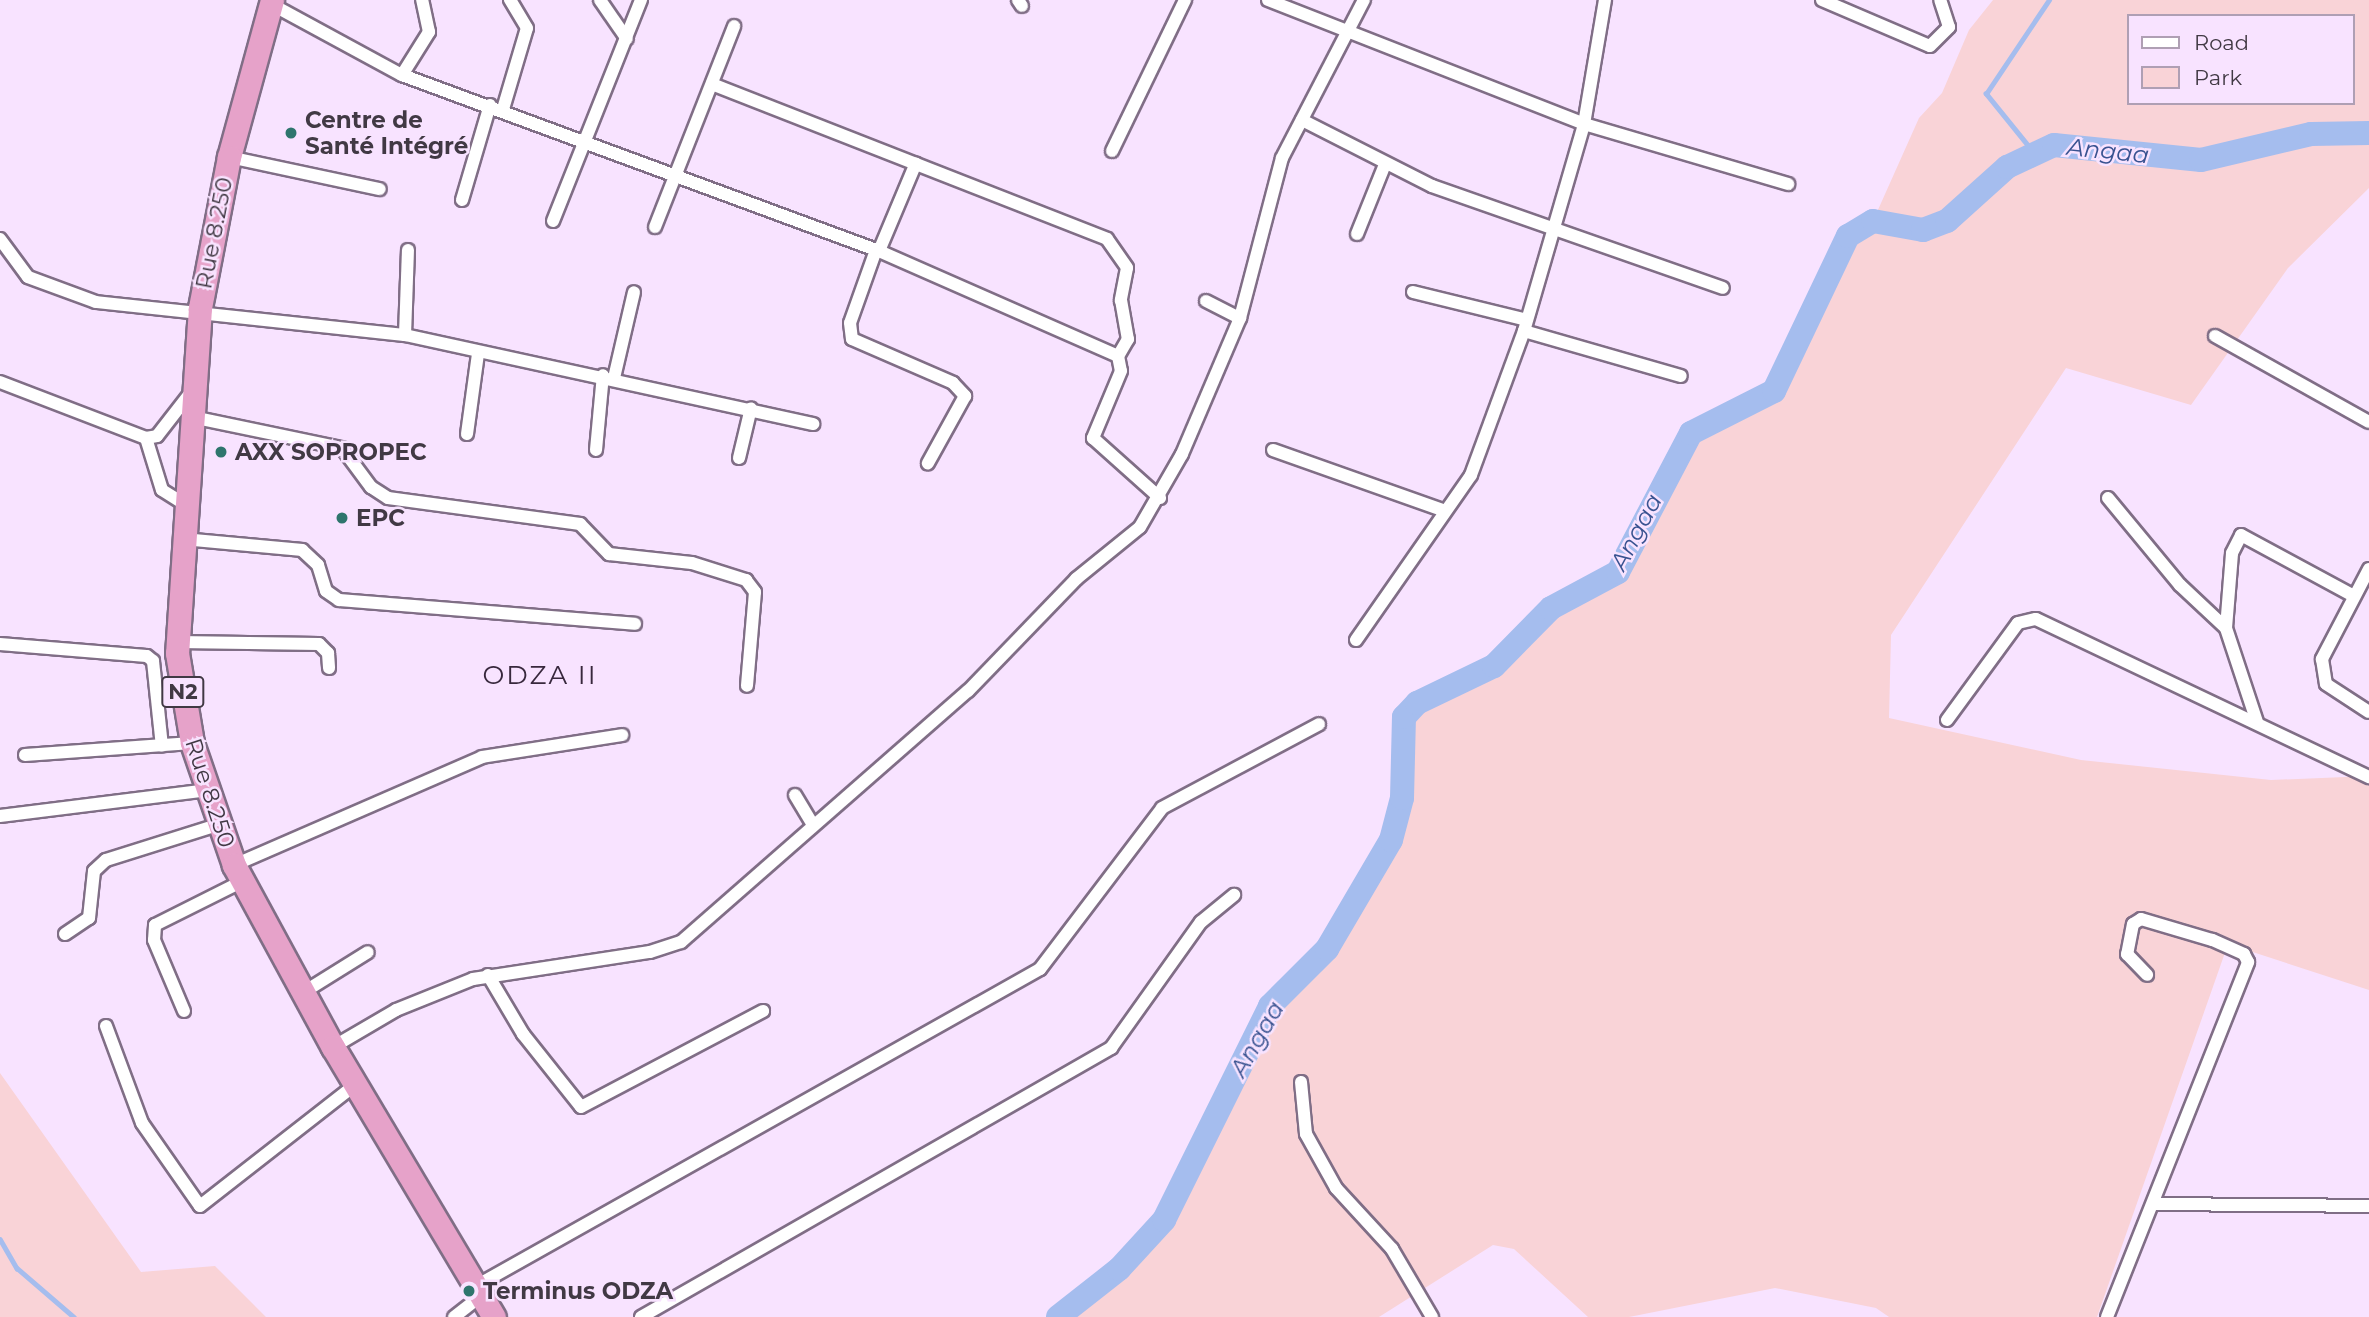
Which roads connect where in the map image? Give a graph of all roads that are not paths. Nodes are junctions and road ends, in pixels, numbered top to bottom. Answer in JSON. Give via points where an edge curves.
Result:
{"nodes":[{"id":1,"x":422,"y":0,"type":"edge"},
{"id":2,"x":510,"y":0,"type":"edge"},
{"id":3,"x":600,"y":0,"type":"edge"},
{"id":4,"x":641,"y":0,"type":"edge"},
{"id":5,"x":1185,"y":0,"type":"edge"},
{"id":6,"x":1268,"y":0,"type":"edge"},
{"id":7,"x":1364,"y":0,"type":"edge"},
{"id":8,"x":1605,"y":0,"type":"edge"},
{"id":9,"x":1822,"y":0,"type":"edge"},
{"id":10,"x":1940,"y":0,"type":"edge"},
{"id":11,"x":272,"y":2,"type":"edge"},
{"id":12,"x":734,"y":26,"type":"dead end"},
{"id":13,"x":1345,"y":34,"type":"junction"},
{"id":14,"x":627,"y":39,"type":"junction"},
{"id":15,"x":402,"y":75,"type":"junction"},
{"id":16,"x":712,"y":84,"type":"junction"},
{"id":17,"x":490,"y":105,"type":"junction"},
{"id":18,"x":503,"y":109,"type":"junction"},
{"id":19,"x":1302,"y":120,"type":"junction"},
{"id":20,"x":1584,"y":124,"type":"junction"},
{"id":21,"x":588,"y":139,"type":"junction"},
{"id":22,"x":1112,"y":151,"type":"dead end"},
{"id":23,"x":229,"y":157,"type":"junction"},
{"id":24,"x":916,"y":163,"type":"junction"},
{"id":25,"x":1384,"y":167,"type":"junction"},
{"id":26,"x":675,"y":174,"type":"junction"},
{"id":27,"x":1788,"y":184,"type":"dead end"},
{"id":28,"x":380,"y":189,"type":"dead end"},
{"id":29,"x":462,"y":200,"type":"dead end"},
{"id":30,"x":553,"y":221,"type":"dead end"},
{"id":31,"x":656,"y":228,"type":"dead end"},
{"id":32,"x":1553,"y":228,"type":"junction"},
{"id":33,"x":1357,"y":234,"type":"dead end"},
{"id":34,"x":0,"y":239,"type":"edge"},
{"id":35,"x":408,"y":250,"type":"dead end"},
{"id":36,"x":878,"y":250,"type":"junction"},
{"id":37,"x":1723,"y":288,"type":"dead end"},
{"id":38,"x":634,"y":292,"type":"dead end"},
{"id":39,"x":1413,"y":292,"type":"dead end"},
{"id":40,"x":1206,"y":301,"type":"dead end"},
{"id":41,"x":200,"y":308,"type":"junction"},
{"id":42,"x":1240,"y":318,"type":"junction"},
{"id":43,"x":1525,"y":326,"type":"junction"},
{"id":44,"x":405,"y":335,"type":"junction"},
{"id":45,"x":2215,"y":337,"type":"dead end"},
{"id":46,"x":478,"y":354,"type":"junction"},
{"id":47,"x":1118,"y":356,"type":"junction"},
{"id":48,"x":1681,"y":376,"type":"dead end"},
{"id":49,"x":608,"y":377,"type":"junction"},
{"id":50,"x":0,"y":382,"type":"edge"},
{"id":51,"x":192,"y":391,"type":"junction"},
{"id":52,"x":751,"y":408,"type":"junction"},
{"id":53,"x":192,"y":417,"type":"junction"},
{"id":54,"x":2369,"y":422,"type":"edge"},
{"id":55,"x":813,"y":424,"type":"dead end"},
{"id":56,"x":467,"y":434,"type":"dead end"},
{"id":57,"x":146,"y":438,"type":"junction"},
{"id":58,"x":596,"y":450,"type":"dead end"},
{"id":59,"x":1273,"y":450,"type":"dead end"},
{"id":60,"x":738,"y":458,"type":"dead end"},
{"id":61,"x":928,"y":464,"type":"dead end"},
{"id":62,"x":1160,"y":498,"type":"junction"},
{"id":63,"x":2108,"y":498,"type":"dead end"},
{"id":64,"x":186,"y":505,"type":"junction"},
{"id":65,"x":1445,"y":511,"type":"junction"},
{"id":66,"x":183,"y":539,"type":"junction"},
{"id":67,"x":2369,"y":569,"type":"edge"},
{"id":68,"x":2354,"y":596,"type":"junction"},
{"id":69,"x":635,"y":624,"type":"dead end"},
{"id":70,"x":2226,"y":628,"type":"junction"},
{"id":71,"x":1356,"y":640,"type":"dead end"},
{"id":72,"x":178,"y":642,"type":"junction"},
{"id":73,"x":0,"y":644,"type":"edge"},
{"id":74,"x":329,"y":668,"type":"dead end"},
{"id":75,"x":747,"y":685,"type":"dead end"},
{"id":76,"x":2369,"y":712,"type":"edge"},
{"id":77,"x":1947,"y":720,"type":"dead end"},
{"id":78,"x":2257,"y":722,"type":"junction"},
{"id":79,"x":1319,"y":724,"type":"dead end"},
{"id":80,"x":622,"y":735,"type":"dead end"},
{"id":81,"x":191,"y":743,"type":"junction"},
{"id":82,"x":162,"y":746,"type":"junction"},
{"id":83,"x":25,"y":755,"type":"dead end"},
{"id":84,"x":2369,"y":777,"type":"edge"},
{"id":85,"x":208,"y":790,"type":"junction"},
{"id":86,"x":795,"y":795,"type":"dead end"},
{"id":87,"x":0,"y":816,"type":"edge"},
{"id":88,"x":812,"y":823,"type":"junction"},
{"id":89,"x":220,"y":824,"type":"junction"},
{"id":90,"x":239,"y":873,"type":"junction"},
{"id":91,"x":1234,"y":895,"type":"dead end"},
{"id":92,"x":65,"y":933,"type":"dead end"},
{"id":93,"x":368,"y":952,"type":"dead end"},
{"id":94,"x":488,"y":975,"type":"junction"},
{"id":95,"x":2147,"y":975,"type":"dead end"},
{"id":96,"x":304,"y":992,"type":"junction"},
{"id":97,"x":184,"y":1011,"type":"dead end"},
{"id":98,"x":763,"y":1011,"type":"dead end"},
{"id":99,"x":107,"y":1026,"type":"dead end"},
{"id":100,"x":333,"y":1047,"type":"junction"},
{"id":101,"x":1301,"y":1082,"type":"dead end"},
{"id":102,"x":355,"y":1085,"type":"junction"},
{"id":103,"x":2153,"y":1204,"type":"junction"},
{"id":104,"x":2369,"y":1206,"type":"edge"},
{"id":105,"x":479,"y":1291,"type":"junction"},
{"id":106,"x":454,"y":1317,"type":"edge"},
{"id":107,"x":494,"y":1317,"type":"edge"},
{"id":108,"x":641,"y":1317,"type":"edge"},
{"id":109,"x":1432,"y":1317,"type":"edge"},
{"id":110,"x":2107,"y":1317,"type":"edge"}],
"edges":[{"from":1,"to":15,"type":"street","via":[[429,32]]},
{"from":2,"to":18,"type":"street","via":[[527,28]]},
{"from":3,"to":14,"type":"street"},
{"from":4,"to":14,"type":"street"},
{"from":5,"to":22,"type":"street"},
{"from":6,"to":13,"type":"street"},
{"from":7,"to":13,"type":"street"},
{"from":8,"to":20,"type":"street"},
{"from":9,"to":10,"type":"street","via":[[1930,46],[1949,30]]},
{"from":11,"to":15,"type":"street"},
{"from":11,"to":23,"type":"highway","name":"Rue 8.250","number":"N2"},
{"from":12,"to":16,"type":"street"},
{"from":13,"to":19,"type":"street"},
{"from":13,"to":20,"type":"street"},
{"from":14,"to":21,"type":"street"},
{"from":15,"to":17,"type":"street"},
{"from":16,"to":24,"type":"street"},
{"from":16,"to":26,"type":"street"},
{"from":17,"to":18,"type":"street"},
{"from":17,"to":29,"type":"street"},
{"from":18,"to":21,"type":"street"},
{"from":19,"to":25,"type":"street"},
{"from":19,"to":42,"type":"street","via":[[1282,158]]},
{"from":20,"to":27,"type":"street"},
{"from":20,"to":32,"type":"street"},
{"from":21,"to":26,"type":"street"},
{"from":21,"to":30,"type":"street"},
{"from":23,"to":28,"type":"street"},
{"from":23,"to":41,"type":"highway","name":"Rue 8.250","number":"N2"},
{"from":24,"to":36,"type":"street"},
{"from":24,"to":47,"type":"street","via":[[1117,246],[1128,268],[1121,300],[1128,339]]},
{"from":25,"to":32,"type":"street"},
{"from":25,"to":33,"type":"street"},
{"from":26,"to":31,"type":"street"},
{"from":26,"to":36,"type":"street"},
{"from":32,"to":37,"type":"street"},
{"from":32,"to":43,"type":"street"},
{"from":34,"to":41,"type":"street","via":[[37,283],[142,309]]},
{"from":35,"to":44,"type":"street"},
{"from":36,"to":47,"type":"street"},
{"from":36,"to":61,"type":"street","via":[[850,323],[852,339],[953,383],[965,396]]},
{"from":38,"to":49,"type":"street"},
{"from":39,"to":43,"type":"street"},
{"from":40,"to":42,"type":"street"},
{"from":41,"to":44,"type":"street","via":[[266,324]]},
{"from":41,"to":51,"type":"highway","name":"Rue 8.250","number":"N2"},
{"from":42,"to":62,"type":"street"},
{"from":43,"to":48,"type":"street"},
{"from":43,"to":65,"type":"street","via":[[1471,475]]},
{"from":44,"to":46,"type":"street"},
{"from":45,"to":54,"type":"street"},
{"from":46,"to":49,"type":"street"},
{"from":46,"to":56,"type":"street"},
{"from":47,"to":62,"type":"street","via":[[1121,371],[1093,438]]},
{"from":49,"to":52,"type":"street"},
{"from":49,"to":58,"type":"street"},
{"from":50,"to":57,"type":"street"},
{"from":51,"to":53,"type":"highway","name":"Rue 8.250","number":"N2"},
{"from":51,"to":57,"type":"street","via":[[157,436]]},
{"from":52,"to":55,"type":"street"},
{"from":52,"to":60,"type":"street"},
{"from":53,"to":64,"type":"highway","name":"Rue 8.250","number":"N2"},
{"from":53,"to":75,"type":"street","via":[[342,449],[371,487],[388,498],[580,524],[608,554],[692,563],[746,580],[755,592]]},
{"from":57,"to":64,"type":"street","via":[[162,490]]},
{"from":59,"to":65,"type":"street"},
{"from":62,"to":88,"type":"street","via":[[1140,527],[1076,579],[968,691]]},
{"from":63,"to":70,"type":"street","via":[[2180,585]]},
{"from":64,"to":66,"type":"highway","name":"Rue 8.250","number":"N2"},
{"from":65,"to":71,"type":"street"},
{"from":66,"to":69,"type":"street","via":[[302,550],[318,565],[326,591],[339,600]]},
{"from":66,"to":72,"type":"highway","name":"Rue 8.250","number":"N2"},
{"from":67,"to":68,"type":"street"},
{"from":68,"to":70,"type":"street","via":[[2241,535],[2232,553]]},
{"from":68,"to":76,"type":"street","via":[[2322,659],[2322,673],[2326,684]]},
{"from":70,"to":78,"type":"street"},
{"from":72,"to":74,"type":"street","via":[[319,644],[328,653]]},
{"from":72,"to":81,"type":"highway","name":"Rue 8.250","number":"N2"},
{"from":73,"to":82,"type":"street","via":[[147,656],[153,661]]},
{"from":77,"to":78,"type":"street","via":[[2027,618],[2100,646],[2174,688]]},
{"from":78,"to":84,"type":"street"},
{"from":79,"to":105,"type":"street","via":[[1162,808],[1040,969]]},
{"from":80,"to":90,"type":"street","via":[[482,757]]},
{"from":81,"to":82,"type":"street"},
{"from":81,"to":85,"type":"highway","name":"Rue 8.250","number":"N2"},
{"from":82,"to":83,"type":"street"},
{"from":85,"to":87,"type":"street"},
{"from":85,"to":89,"type":"highway","name":"Rue 8.250","number":"N2"},
{"from":86,"to":88,"type":"street"},
{"from":88,"to":94,"type":"street","via":[[673,946]]},
{"from":89,"to":90,"type":"highway","name":"Rue 8.250","number":"N2"},
{"from":89,"to":92,"type":"street","via":[[106,860],[94,872],[89,918]]},
{"from":90,"to":96,"type":"highway","name":"Rue 8.250","number":"N2"},
{"from":90,"to":97,"type":"street","via":[[155,925],[154,940]]},
{"from":91,"to":108,"type":"street","via":[[1201,922],[1111,1048]]},
{"from":93,"to":96,"type":"street"},
{"from":94,"to":98,"type":"street","via":[[523,1034],[581,1107]]},
{"from":94,"to":100,"type":"street","via":[[421,999]]},
{"from":95,"to":103,"type":"street","via":[[2127,954],[2133,924],[2141,919],[2213,940],[2244,954],[2248,962]]},
{"from":96,"to":100,"type":"highway","name":"Rue 8.250","number":"N2"},
{"from":99,"to":102,"type":"street","via":[[142,1123],[192,1202],[204,1207]]},
{"from":100,"to":102,"type":"highway","name":"Rue 8.250","number":"N2"},
{"from":101,"to":109,"type":"street","via":[[1306,1133],[1336,1188],[1392,1249]]},
{"from":102,"to":105,"type":"highway","name":"Rue 8.250","number":"N2"},
{"from":103,"to":104,"type":"street"},
{"from":103,"to":110,"type":"street"},
{"from":105,"to":106,"type":"street"},
{"from":105,"to":107,"type":"highway","name":"Rue 8.250","number":"N2"}]}
